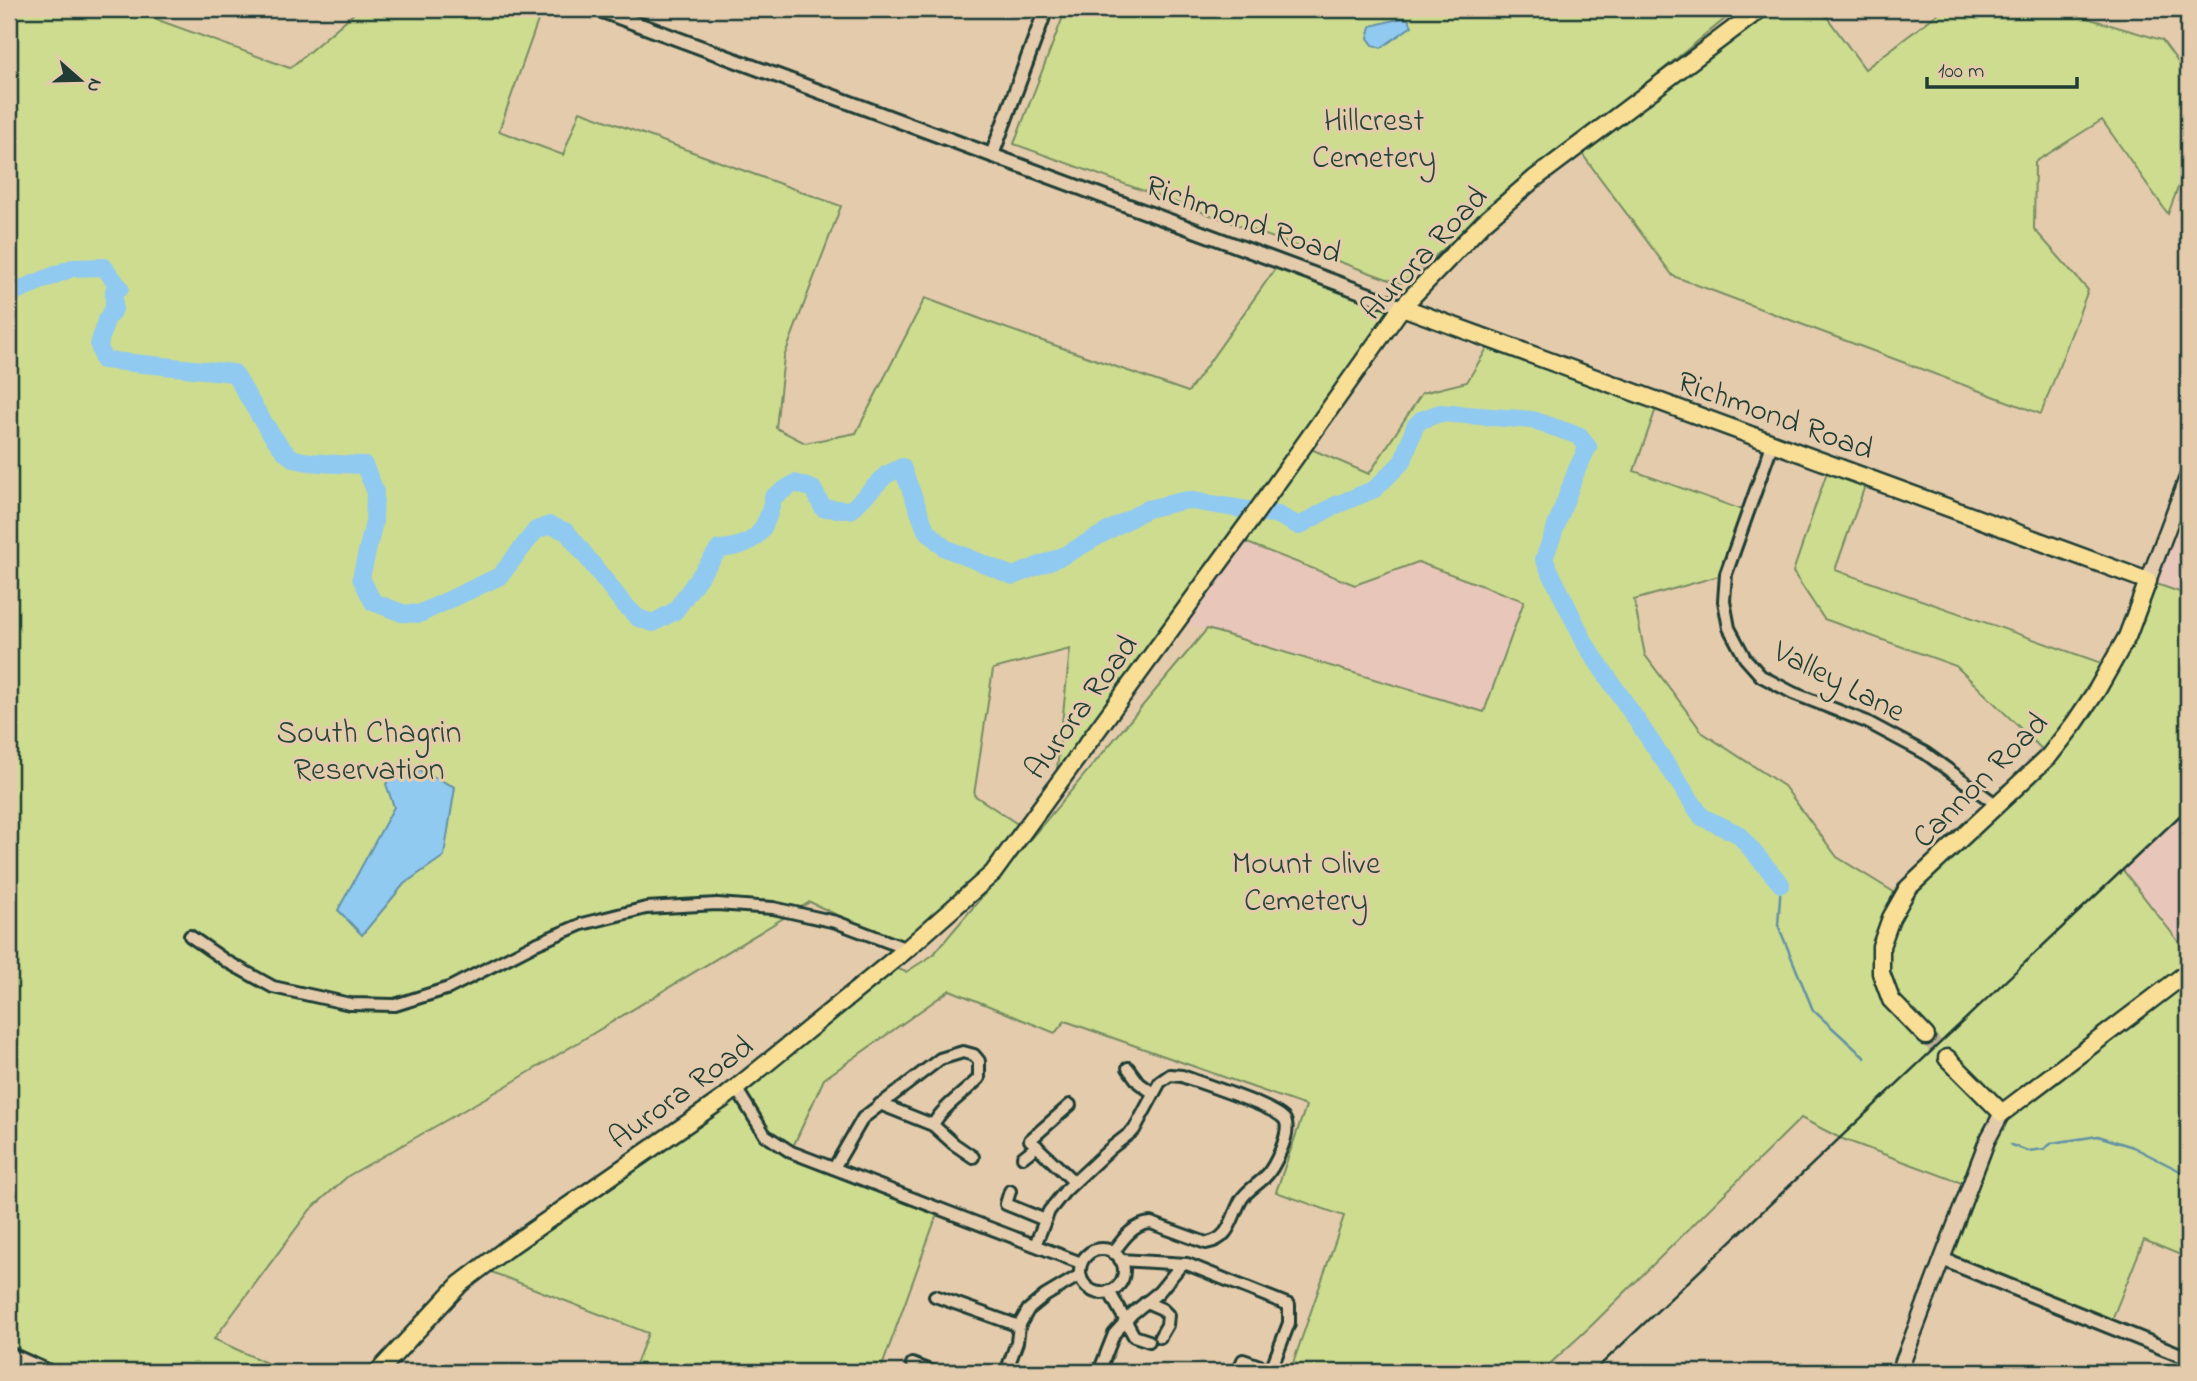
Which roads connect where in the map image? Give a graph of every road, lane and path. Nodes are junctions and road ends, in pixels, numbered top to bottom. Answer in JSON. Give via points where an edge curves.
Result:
{"nodes":[{"id":1,"x":597,"y":9,"type":"edge"},
{"id":2,"x":1046,"y":9,"type":"edge"},
{"id":3,"x":1760,"y":9,"type":"edge"},
{"id":4,"x":992,"y":155,"type":"junction"},
{"id":5,"x":1402,"y":307,"type":"junction"},
{"id":6,"x":1773,"y":442,"type":"junction"},
{"id":7,"x":2188,"y":475,"type":"edge"},
{"id":8,"x":2148,"y":581,"type":"junction"},
{"id":9,"x":1997,"y":805,"type":"junction"},
{"id":10,"x":190,"y":936,"type":"dead end"},
{"id":11,"x":906,"y":949,"type":"junction"},
{"id":12,"x":2188,"y":972,"type":"edge"},
{"id":13,"x":1926,"y":1037,"type":"tunnel mouth"},
{"id":14,"x":1947,"y":1058,"type":"tunnel mouth"},
{"id":15,"x":1128,"y":1068,"type":"dead end"},
{"id":16,"x":736,"y":1088,"type":"junction"},
{"id":17,"x":1153,"y":1093,"type":"junction"},
{"id":18,"x":880,"y":1104,"type":"junction"},
{"id":19,"x":1070,"y":1105,"type":"dead end"},
{"id":20,"x":2002,"y":1113,"type":"junction"},
{"id":21,"x":933,"y":1125,"type":"junction"},
{"id":22,"x":1037,"y":1146,"type":"junction"},
{"id":23,"x":974,"y":1157,"type":"dead end"},
{"id":24,"x":1023,"y":1157,"type":"dead end"},
{"id":25,"x":834,"y":1168,"type":"junction"},
{"id":26,"x":1074,"y":1182,"type":"junction"},
{"id":27,"x":1010,"y":1191,"type":"dead end"},
{"id":28,"x":1045,"y":1220,"type":"junction"},
{"id":29,"x":1035,"y":1245,"type":"junction"},
{"id":30,"x":1117,"y":1256,"type":"junction"},
{"id":31,"x":1942,"y":1259,"type":"junction"},
{"id":32,"x":1082,"y":1263,"type":"junction"},
{"id":33,"x":1182,"y":1264,"type":"junction"},
{"id":34,"x":1080,"y":1275,"type":"junction"},
{"id":35,"x":1109,"y":1291,"type":"junction"},
{"id":36,"x":935,"y":1296,"type":"dead end"},
{"id":37,"x":1146,"y":1302,"type":"junction"},
{"id":38,"x":1124,"y":1322,"type":"junction"},
{"id":39,"x":1019,"y":1326,"type":"junction"},
{"id":40,"x":9,"y":1354,"type":"edge"},
{"id":41,"x":2188,"y":1358,"type":"edge"},
{"id":42,"x":912,"y":1364,"type":"dead end"},
{"id":43,"x":1270,"y":1371,"type":"edge"},
{"id":44,"x":49,"y":1372,"type":"edge"},
{"id":45,"x":378,"y":1372,"type":"edge"},
{"id":46,"x":933,"y":1372,"type":"edge"},
{"id":47,"x":1006,"y":1372,"type":"edge"},
{"id":48,"x":1099,"y":1372,"type":"edge"},
{"id":49,"x":1238,"y":1372,"type":"edge"},
{"id":50,"x":1899,"y":1372,"type":"edge"}],
"edges":[{"from":1,"to":4,"type":"street","name":"Richmond Road"},
{"from":2,"to":4,"type":"street"},
{"from":3,"to":5,"type":"main road","name":"Aurora Road","via":[[1534,179],[1484,222]]},
{"from":4,"to":5,"type":"street","name":"Richmond Road"},
{"from":5,"to":6,"type":"main road","name":"Richmond Road"},
{"from":5,"to":11,"type":"main road","name":"Aurora Road","via":[[993,873]]},
{"from":6,"to":8,"type":"main road","name":"Richmond Road"},
{"from":6,"to":9,"type":"street","name":"Valley Lane","via":[[1726,574],[1727,615],[1745,658],[1762,676],[1793,693],[1867,722],[1925,753]]},
{"from":7,"to":8,"type":"main road","name":"Cannon Road"},
{"from":8,"to":9,"type":"main road","name":"Cannon Road","via":[[2127,637],[2089,702],[2049,756]]},
{"from":9,"to":13,"type":"main road","name":"Cannon Road","via":[[1908,888],[1881,946],[1881,973],[1891,1000]]},
{"from":10,"to":11,"type":"street","via":[[273,987],[350,1004],[395,1005],[449,988],[570,929],[646,908],[717,904],[773,908],[836,922]]},
{"from":11,"to":16,"type":"main road","name":"Aurora Road"},
{"from":12,"to":20,"type":"main road"},
{"from":14,"to":20,"type":"main road"},
{"from":15,"to":17,"type":"street"},
{"from":16,"to":25,"type":"street","via":[[765,1135],[791,1152]]},
{"from":16,"to":45,"type":"main road","name":"Aurora Road","via":[[460,1284]]},
{"from":17,"to":26,"type":"street","via":[[1135,1130]]},
{"from":17,"to":30,"type":"street","via":[[1164,1079],[1182,1076],[1272,1110],[1288,1128],[1275,1163],[1241,1199],[1220,1238],[1206,1243],[1143,1223],[1131,1231]]},
{"from":18,"to":21,"type":"street"},
{"from":18,"to":21,"type":"street","via":[[940,1059],[958,1052],[974,1055],[979,1061],[979,1079],[943,1110]]},
{"from":18,"to":25,"type":"street","via":[[863,1118]]},
{"from":19,"to":22,"type":"street","via":[[1030,1140]]},
{"from":20,"to":31,"type":"main road"},
{"from":21,"to":23,"type":"street"},
{"from":22,"to":24,"type":"street"},
{"from":22,"to":26,"type":"street"},
{"from":25,"to":29,"type":"street"},
{"from":26,"to":28,"type":"street"},
{"from":27,"to":28,"type":"street","via":[[1006,1204]]},
{"from":28,"to":29,"type":"street"},
{"from":29,"to":32,"type":"street"},
{"from":30,"to":32,"type":"street","via":[[1095,1250]]},
{"from":30,"to":33,"type":"street"},
{"from":30,"to":35,"type":"street","via":[[1123,1266],[1122,1278]]},
{"from":31,"to":41,"type":"street"},
{"from":31,"to":50,"type":"main road"},
{"from":32,"to":34,"type":"street"},
{"from":33,"to":37,"type":"street"},
{"from":33,"to":43,"type":"street","via":[[1289,1306],[1289,1324]]},
{"from":34,"to":35,"type":"street","via":[[1091,1290]]},
{"from":34,"to":39,"type":"street","via":[[1035,1303]]},
{"from":35,"to":38,"type":"street"},
{"from":36,"to":39,"type":"street"},
{"from":37,"to":38,"type":"street"},
{"from":37,"to":38,"type":"street","via":[[1168,1315],[1167,1325],[1154,1339],[1134,1336]]},
{"from":38,"to":48,"type":"street","via":[[1114,1334]]},
{"from":39,"to":47,"type":"street"},
{"from":40,"to":44,"type":"street"},
{"from":42,"to":46,"type":"street"},
{"from":43,"to":49,"type":"street","via":[[1243,1360]]}]}
